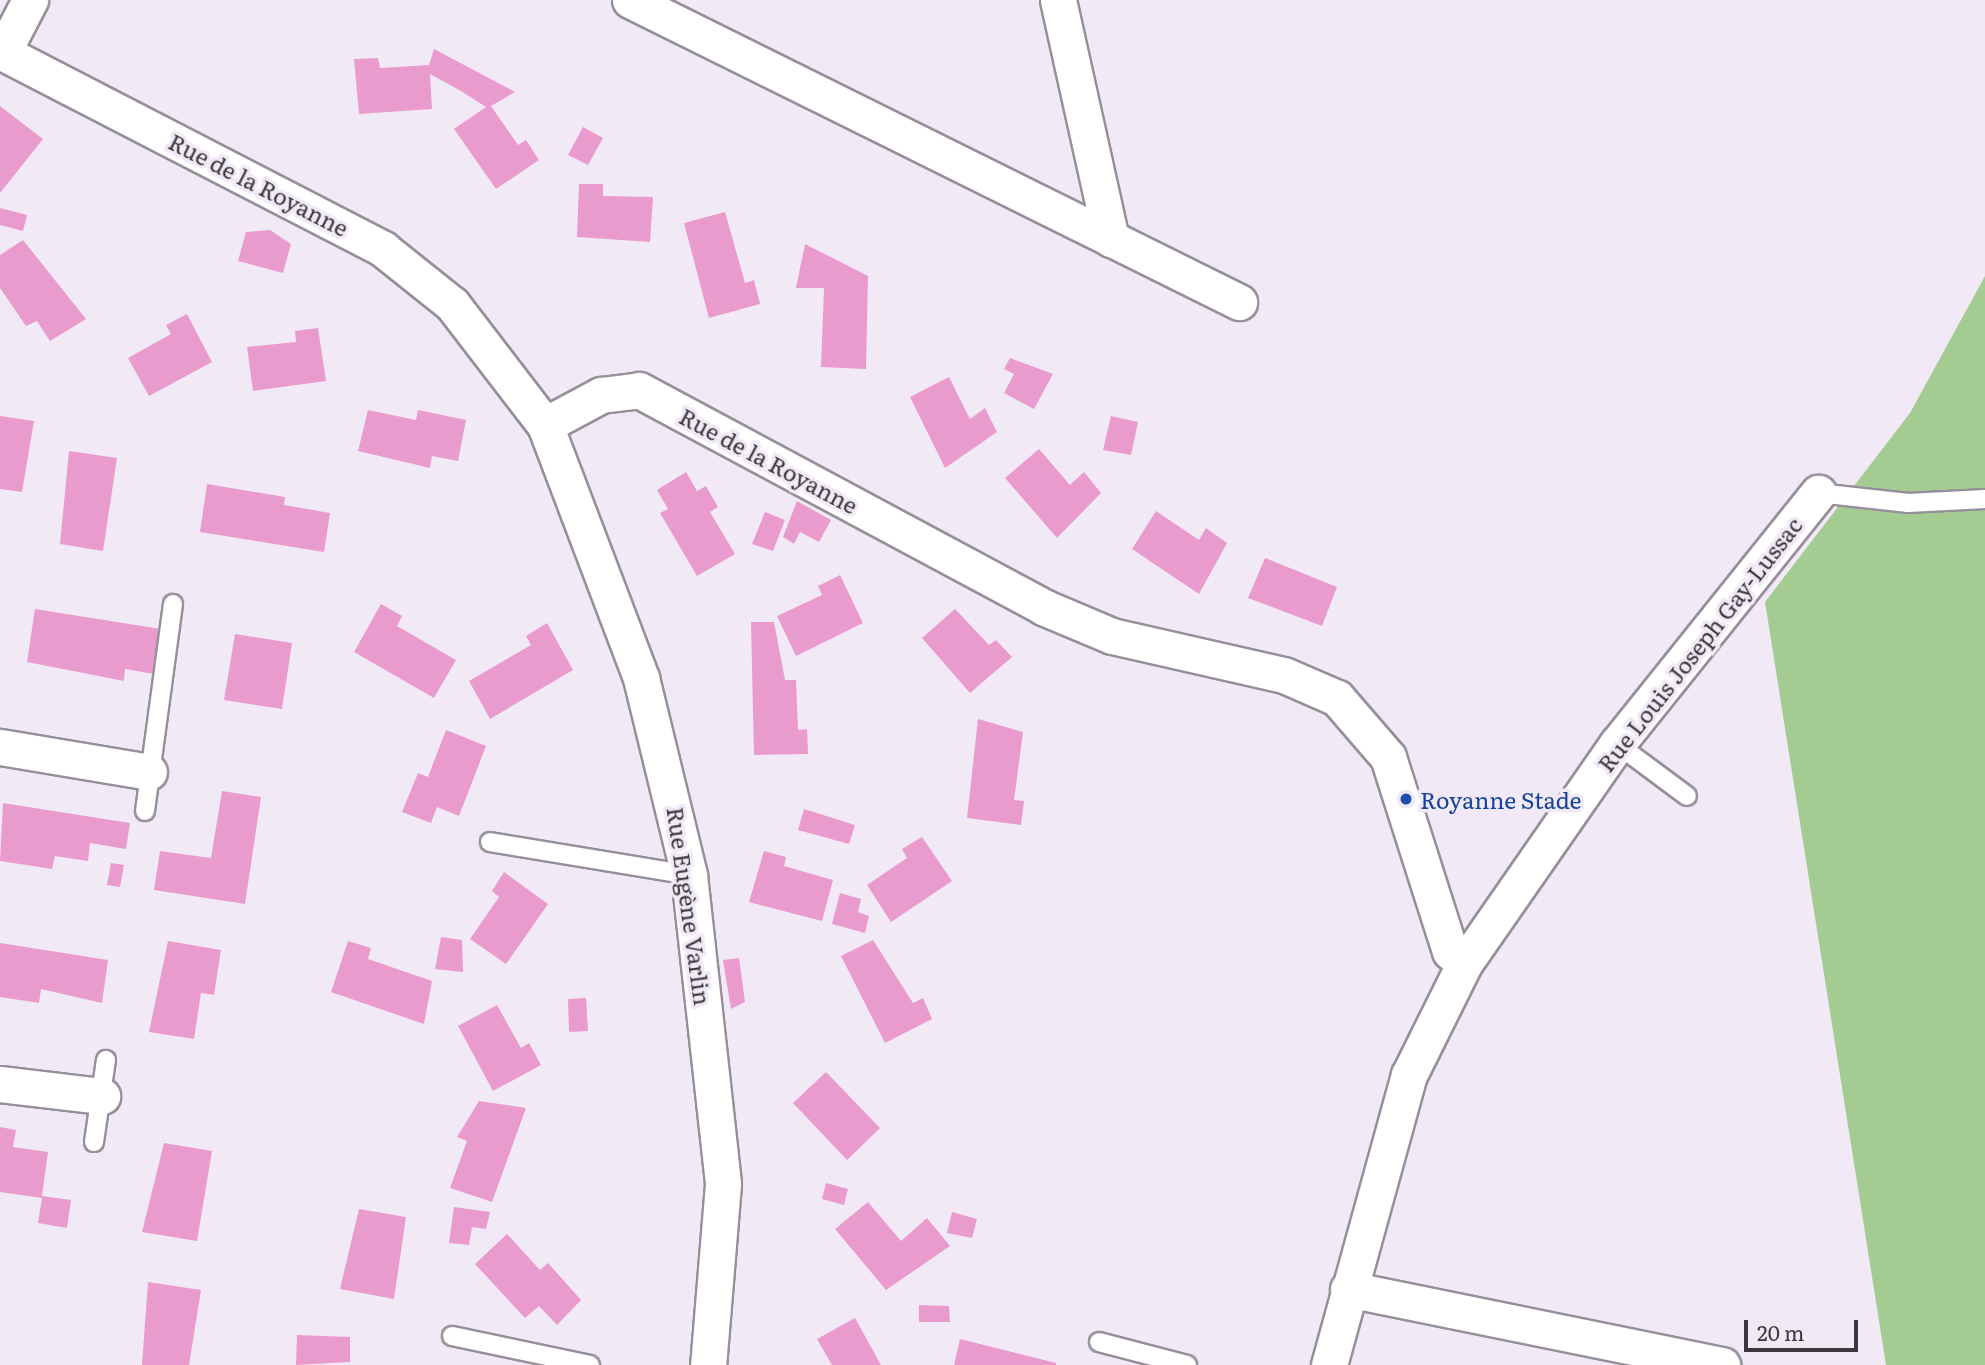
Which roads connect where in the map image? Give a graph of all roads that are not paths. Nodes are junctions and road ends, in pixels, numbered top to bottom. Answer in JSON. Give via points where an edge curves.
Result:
{"nodes":[{"id":1,"x":30,"y":0,"type":"edge"},
{"id":2,"x":630,"y":0,"type":"edge"},
{"id":3,"x":1058,"y":0,"type":"edge"},
{"id":4,"x":2,"y":52,"type":"edge"},
{"id":5,"x":1111,"y":239,"type":"junction"},
{"id":6,"x":1239,"y":302,"type":"dead end"},
{"id":7,"x":545,"y":425,"type":"junction"},
{"id":8,"x":1818,"y":493,"type":"joint"},
{"id":9,"x":1985,"y":499,"type":"edge"},
{"id":10,"x":173,"y":604,"type":"dead end"},
{"id":11,"x":1617,"y":744,"type":"junction"},
{"id":12,"x":0,"y":747,"type":"edge"},
{"id":13,"x":149,"y":772,"type":"junction"},
{"id":14,"x":1687,"y":796,"type":"dead end"},
{"id":15,"x":145,"y":811,"type":"dead end"},
{"id":16,"x":490,"y":842,"type":"dead end"},
{"id":17,"x":689,"y":874,"type":"junction"},
{"id":18,"x":1464,"y":964,"type":"junction"},
{"id":19,"x":106,"y":1060,"type":"dead end"},
{"id":20,"x":0,"y":1084,"type":"edge"},
{"id":21,"x":102,"y":1096,"type":"junction"},
{"id":22,"x":94,"y":1142,"type":"dead end"},
{"id":23,"x":1348,"y":1289,"type":"junction"},
{"id":24,"x":452,"y":1336,"type":"dead end"},
{"id":25,"x":1099,"y":1342,"type":"dead end"},
{"id":26,"x":590,"y":1365,"type":"edge"},
{"id":27,"x":708,"y":1365,"type":"edge"},
{"id":28,"x":1187,"y":1365,"type":"edge"},
{"id":29,"x":1329,"y":1365,"type":"edge"},
{"id":30,"x":1722,"y":1365,"type":"edge"}],
"edges":[{"from":1,"to":4,"type":"street"},
{"from":2,"to":5,"type":"street"},
{"from":3,"to":5,"type":"street"},
{"from":4,"to":7,"type":"street","name":"Rue de la Royanne","via":[[383,249],[452,304]]},
{"from":5,"to":6,"type":"street"},
{"from":7,"to":17,"type":"street","name":"Rue Eugène Varlin","via":[[642,677]]},
{"from":7,"to":18,"type":"street","name":"Rue de la Royanne","via":[[601,395],[639,390],[1043,607],[1112,636],[1284,675],[1337,698],[1388,757],[1450,951]]},
{"from":8,"to":9,"type":"lane","via":[[1908,503]]},
{"from":8,"to":11,"type":"street","name":"Rue Louis Joseph Gay-Lussac"},
{"from":10,"to":13,"type":"lane"},
{"from":11,"to":14,"type":"lane"},
{"from":11,"to":18,"type":"street","name":"Rue Louis Joseph Gay-Lussac"},
{"from":12,"to":13,"type":"street"},
{"from":13,"to":15,"type":"lane"},
{"from":16,"to":17,"type":"lane"},
{"from":17,"to":27,"type":"street","name":"Rue Eugène Varlin","via":[[723,1184]]},
{"from":18,"to":23,"type":"street","name":"Rue Louis Joseph Gay-Lussac","via":[[1409,1075]]},
{"from":19,"to":21,"type":"lane"},
{"from":20,"to":21,"type":"street"},
{"from":21,"to":22,"type":"lane"},
{"from":23,"to":29,"type":"street","name":"Rue Louis Joseph Gay-Lussac"},
{"from":23,"to":30,"type":"street"},
{"from":24,"to":26,"type":"lane"},
{"from":25,"to":28,"type":"lane"}]}
